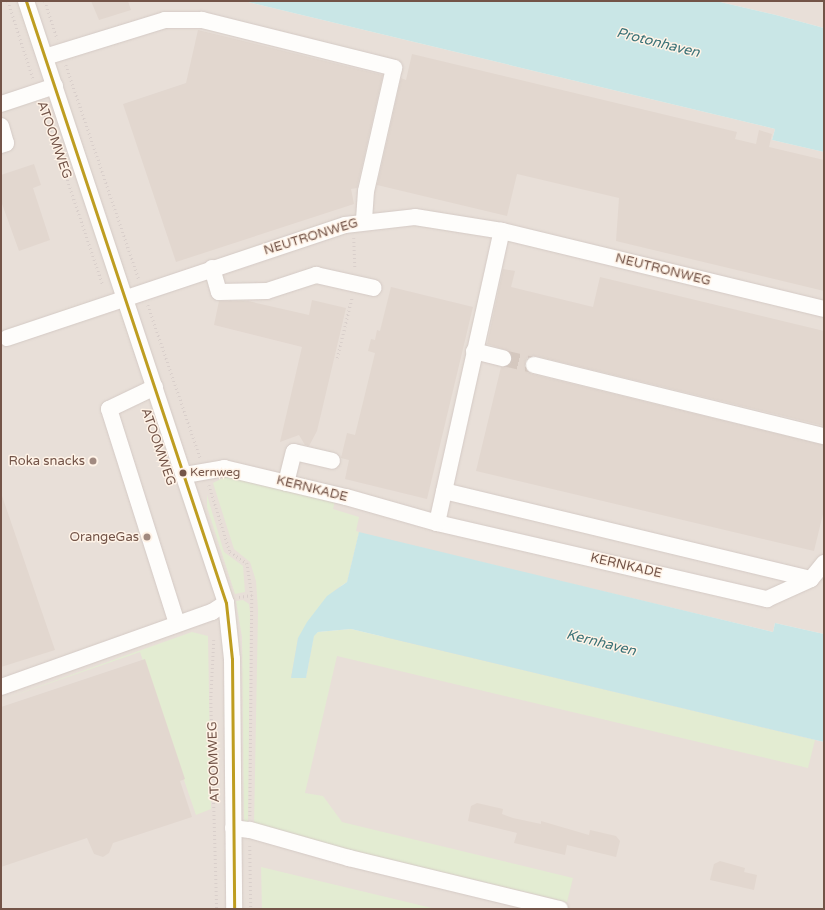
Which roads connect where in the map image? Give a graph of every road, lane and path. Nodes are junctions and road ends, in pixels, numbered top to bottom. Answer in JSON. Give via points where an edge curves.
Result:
{"nodes":[{"id":1,"x":8,"y":1,"type":"edge"},
{"id":2,"x":26,"y":1,"type":"edge"},
{"id":3,"x":45,"y":57,"type":"junction"},
{"id":4,"x":55,"y":86,"type":"junction"},
{"id":5,"x":38,"y":92,"type":"junction"},
{"id":6,"x":1,"y":104,"type":"edge"},
{"id":7,"x":1,"y":126,"type":"edge"},
{"id":8,"x":1,"y":144,"type":"edge"},
{"id":9,"x":364,"y":221,"type":"junction"},
{"id":10,"x":502,"y":231,"type":"junction"},
{"id":11,"x":212,"y":268,"type":"junction"},
{"id":12,"x":374,"y":288,"type":"dead end"},
{"id":13,"x":126,"y":298,"type":"junction"},
{"id":14,"x":110,"y":304,"type":"junction"},
{"id":15,"x":824,"y":309,"type":"edge"},
{"id":16,"x":7,"y":338,"type":"dead end"},
{"id":17,"x":474,"y":351,"type":"junction"},
{"id":18,"x":503,"y":358,"type":"tunnel mouth"},
{"id":19,"x":534,"y":365,"type":"tunnel mouth"},
{"id":20,"x":155,"y":387,"type":"junction"},
{"id":21,"x":824,"y":436,"type":"edge"},
{"id":22,"x":332,"y":461,"type":"dead end"},
{"id":23,"x":185,"y":475,"type":"junction"},
{"id":24,"x":286,"y":483,"type":"junction"},
{"id":25,"x":444,"y":491,"type":"junction"},
{"id":26,"x":437,"y":523,"type":"junction"},
{"id":27,"x":824,"y":563,"type":"edge"},
{"id":28,"x":811,"y":579,"type":"junction"},
{"id":29,"x":226,"y":603,"type":"junction"},
{"id":30,"x":212,"y":612,"type":"junction"},
{"id":31,"x":177,"y":624,"type":"junction"},
{"id":32,"x":1,"y":688,"type":"edge"},
{"id":33,"x":233,"y":828,"type":"junction"},
{"id":34,"x":217,"y":909,"type":"edge"},
{"id":35,"x":234,"y":909,"type":"edge"},
{"id":36,"x":560,"y":909,"type":"edge"}],
"edges":[{"from":1,"to":5,"type":"path","name":"ATOOMWEG"},
{"from":2,"to":3,"type":"street","name":"ATOOMWEG"},
{"from":3,"to":4,"type":"street","name":"ATOOMWEG"},
{"from":3,"to":9,"type":"street","via":[[165,20],[202,20],[394,68],[366,191]]},
{"from":4,"to":5,"type":"street"},
{"from":4,"to":13,"type":"street","name":"ATOOMWEG"},
{"from":5,"to":6,"type":"street"},
{"from":5,"to":14,"type":"path","name":"ATOOMWEG"},
{"from":7,"to":8,"type":"street","via":[[6,143]]},
{"from":9,"to":10,"type":"street","name":"NEUTRONWEG","via":[[415,217]]},
{"from":9,"to":11,"type":"street","name":"NEUTRONWEG"},
{"from":10,"to":15,"type":"street","name":"NEUTRONWEG"},
{"from":10,"to":17,"type":"street"},
{"from":11,"to":12,"type":"street","via":[[219,292],[267,291],[316,275]]},
{"from":11,"to":13,"type":"street","name":"NEUTRONWEG"},
{"from":13,"to":14,"type":"street","name":"NEUTRONWEG"},
{"from":13,"to":20,"type":"street","name":"ATOOMWEG"},
{"from":14,"to":16,"type":"street","name":"NEUTRONWEG"},
{"from":17,"to":18,"type":"street"},
{"from":17,"to":25,"type":"street"},
{"from":19,"to":21,"type":"street"},
{"from":20,"to":23,"type":"street","name":"ATOOMWEG"},
{"from":20,"to":31,"type":"street","via":[[109,410]]},
{"from":22,"to":24,"type":"street","via":[[294,452]]},
{"from":23,"to":24,"type":"street","name":"KERNKADE","via":[[224,468]]},
{"from":23,"to":29,"type":"street","name":"ATOOMWEG"},
{"from":24,"to":26,"type":"street","name":"KERNKADE"},
{"from":25,"to":26,"type":"street"},
{"from":25,"to":28,"type":"street"},
{"from":26,"to":28,"type":"street","name":"KERNKADE","via":[[767,599]]},
{"from":27,"to":28,"type":"street","name":"KERNKADE"},
{"from":29,"to":30,"type":"street"},
{"from":29,"to":33,"type":"street","name":"ATOOMWEG","via":[[232,659]]},
{"from":30,"to":31,"type":"street"},
{"from":30,"to":34,"type":"path","name":"ATOOMWEG"},
{"from":31,"to":32,"type":"street"},
{"from":33,"to":35,"type":"street","name":"ATOOMWEG"},
{"from":33,"to":36,"type":"street","via":[[250,830],[349,858]]}]}
